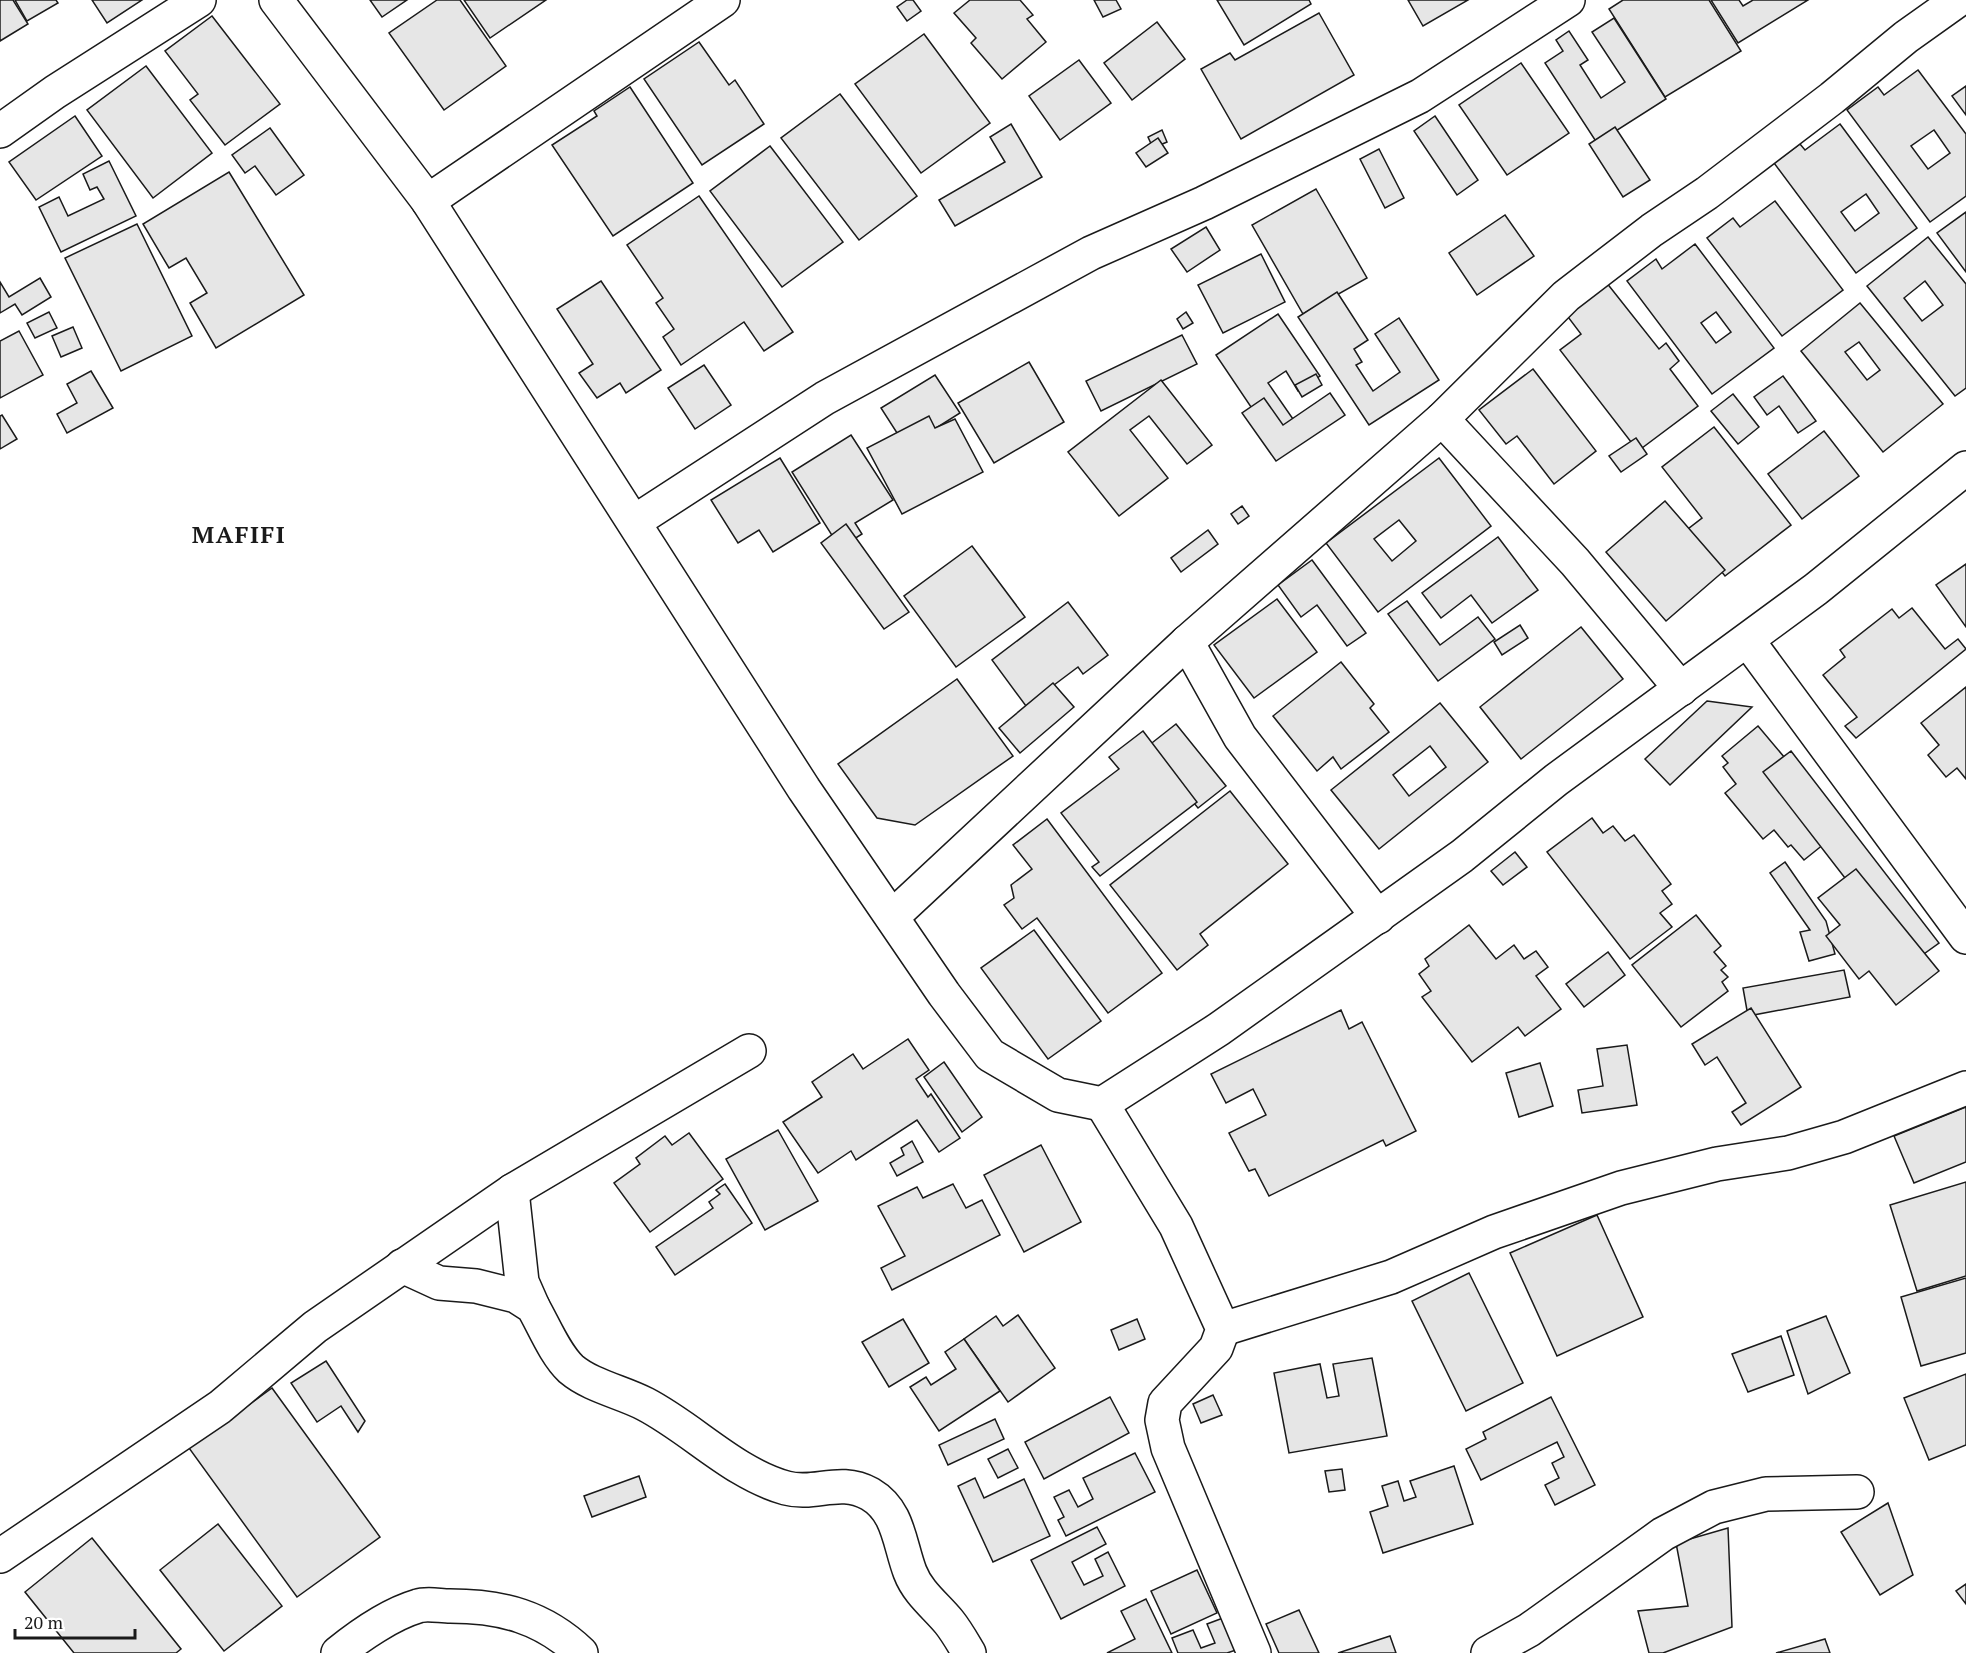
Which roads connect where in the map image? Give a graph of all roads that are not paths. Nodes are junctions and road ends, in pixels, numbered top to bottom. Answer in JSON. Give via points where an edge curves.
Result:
{"nodes":[{"id":1,"x":199,"y":0,"type":"edge"},
{"id":2,"x":276,"y":0,"type":"edge"},
{"id":3,"x":723,"y":0,"type":"edge"},
{"id":4,"x":1568,"y":0,"type":"edge"},
{"id":5,"x":1958,"y":0,"type":"edge"},
{"id":6,"x":0,"y":131,"type":"edge"},
{"id":7,"x":428,"y":201,"type":"junction"},
{"id":8,"x":1442,"y":419,"type":"junction"},
{"id":9,"x":1966,"y":468,"type":"edge"},
{"id":10,"x":634,"y":522,"type":"junction"},
{"id":11,"x":1748,"y":641,"type":"junction"},
{"id":12,"x":1187,"y":642,"type":"junction"},
{"id":13,"x":1682,"y":689,"type":"junction"},
{"id":14,"x":892,"y":917,"type":"junction"},
{"id":15,"x":1378,"y":917,"type":"junction"},
{"id":16,"x":1966,"y":937,"type":"edge"},
{"id":17,"x":749,"y":1052,"type":"dead end"},
{"id":18,"x":1966,"y":1088,"type":"edge"},
{"id":19,"x":1102,"y":1104,"type":"junction"},
{"id":20,"x":512,"y":1191,"type":"junction"},
{"id":21,"x":402,"y":1266,"type":"junction"},
{"id":22,"x":534,"y":1307,"type":"junction"},
{"id":23,"x":1223,"y":1329,"type":"junction"},
{"id":24,"x":1857,"y":1492,"type":"dead end"},
{"id":25,"x":0,"y":1556,"type":"edge"},
{"id":26,"x":338,"y":1653,"type":"edge"},
{"id":27,"x":581,"y":1653,"type":"edge"},
{"id":28,"x":969,"y":1653,"type":"edge"},
{"id":29,"x":1254,"y":1653,"type":"edge"},
{"id":30,"x":1488,"y":1653,"type":"edge"}],
"edges":[{"from":1,"to":6,"type":"street"},
{"from":2,"to":7,"type":"street"},
{"from":3,"to":7,"type":"street"},
{"from":4,"to":10,"type":"street","via":[[1420,96],[1204,203],[1091,253],[825,398]]},
{"from":5,"to":8,"type":"street","via":[[1566,296]]},
{"from":7,"to":10,"type":"street"},
{"from":8,"to":12,"type":"street"},
{"from":8,"to":13,"type":"street","via":[[1575,562]]},
{"from":9,"to":11,"type":"street"},
{"from":10,"to":14,"type":"street","via":[[804,789]]},
{"from":11,"to":13,"type":"street"},
{"from":11,"to":16,"type":"street"},
{"from":12,"to":14,"type":"street"},
{"from":12,"to":15,"type":"street","via":[[1240,737]]},
{"from":13,"to":15,"type":"street"},
{"from":14,"to":19,"type":"street","via":[[990,1055],[1058,1095]]},
{"from":15,"to":19,"type":"street","via":[[1219,1029]]},
{"from":17,"to":20,"type":"street"},
{"from":18,"to":23,"type":"street","via":[[1844,1137],[1788,1153],[1717,1164],[1621,1188],[1494,1232],[1391,1277]]},
{"from":19,"to":23,"type":"street","via":[[1176,1226]]},
{"from":20,"to":21,"type":"street"},
{"from":20,"to":22,"type":"street","via":[[520,1274]]},
{"from":21,"to":22,"type":"street","via":[[439,1283],[476,1286],[516,1296]]},
{"from":21,"to":25,"type":"street","via":[[315,1328],[220,1407]]},
{"from":22,"to":28,"type":"street","via":[[565,1361],[577,1373],[645,1404],[749,1472],[771,1483],[801,1490],[854,1487],[887,1507],[911,1574]]},
{"from":23,"to":29,"type":"street","via":[[1216,1348],[1165,1403],[1162,1420],[1168,1448]]},
{"from":24,"to":30,"type":"street","via":[[1766,1494],[1714,1507],[1663,1534],[1529,1630]]},
{"from":26,"to":27,"type":"street","via":[[358,1637],[419,1606],[478,1606],[525,1616],[566,1639]]}]}
